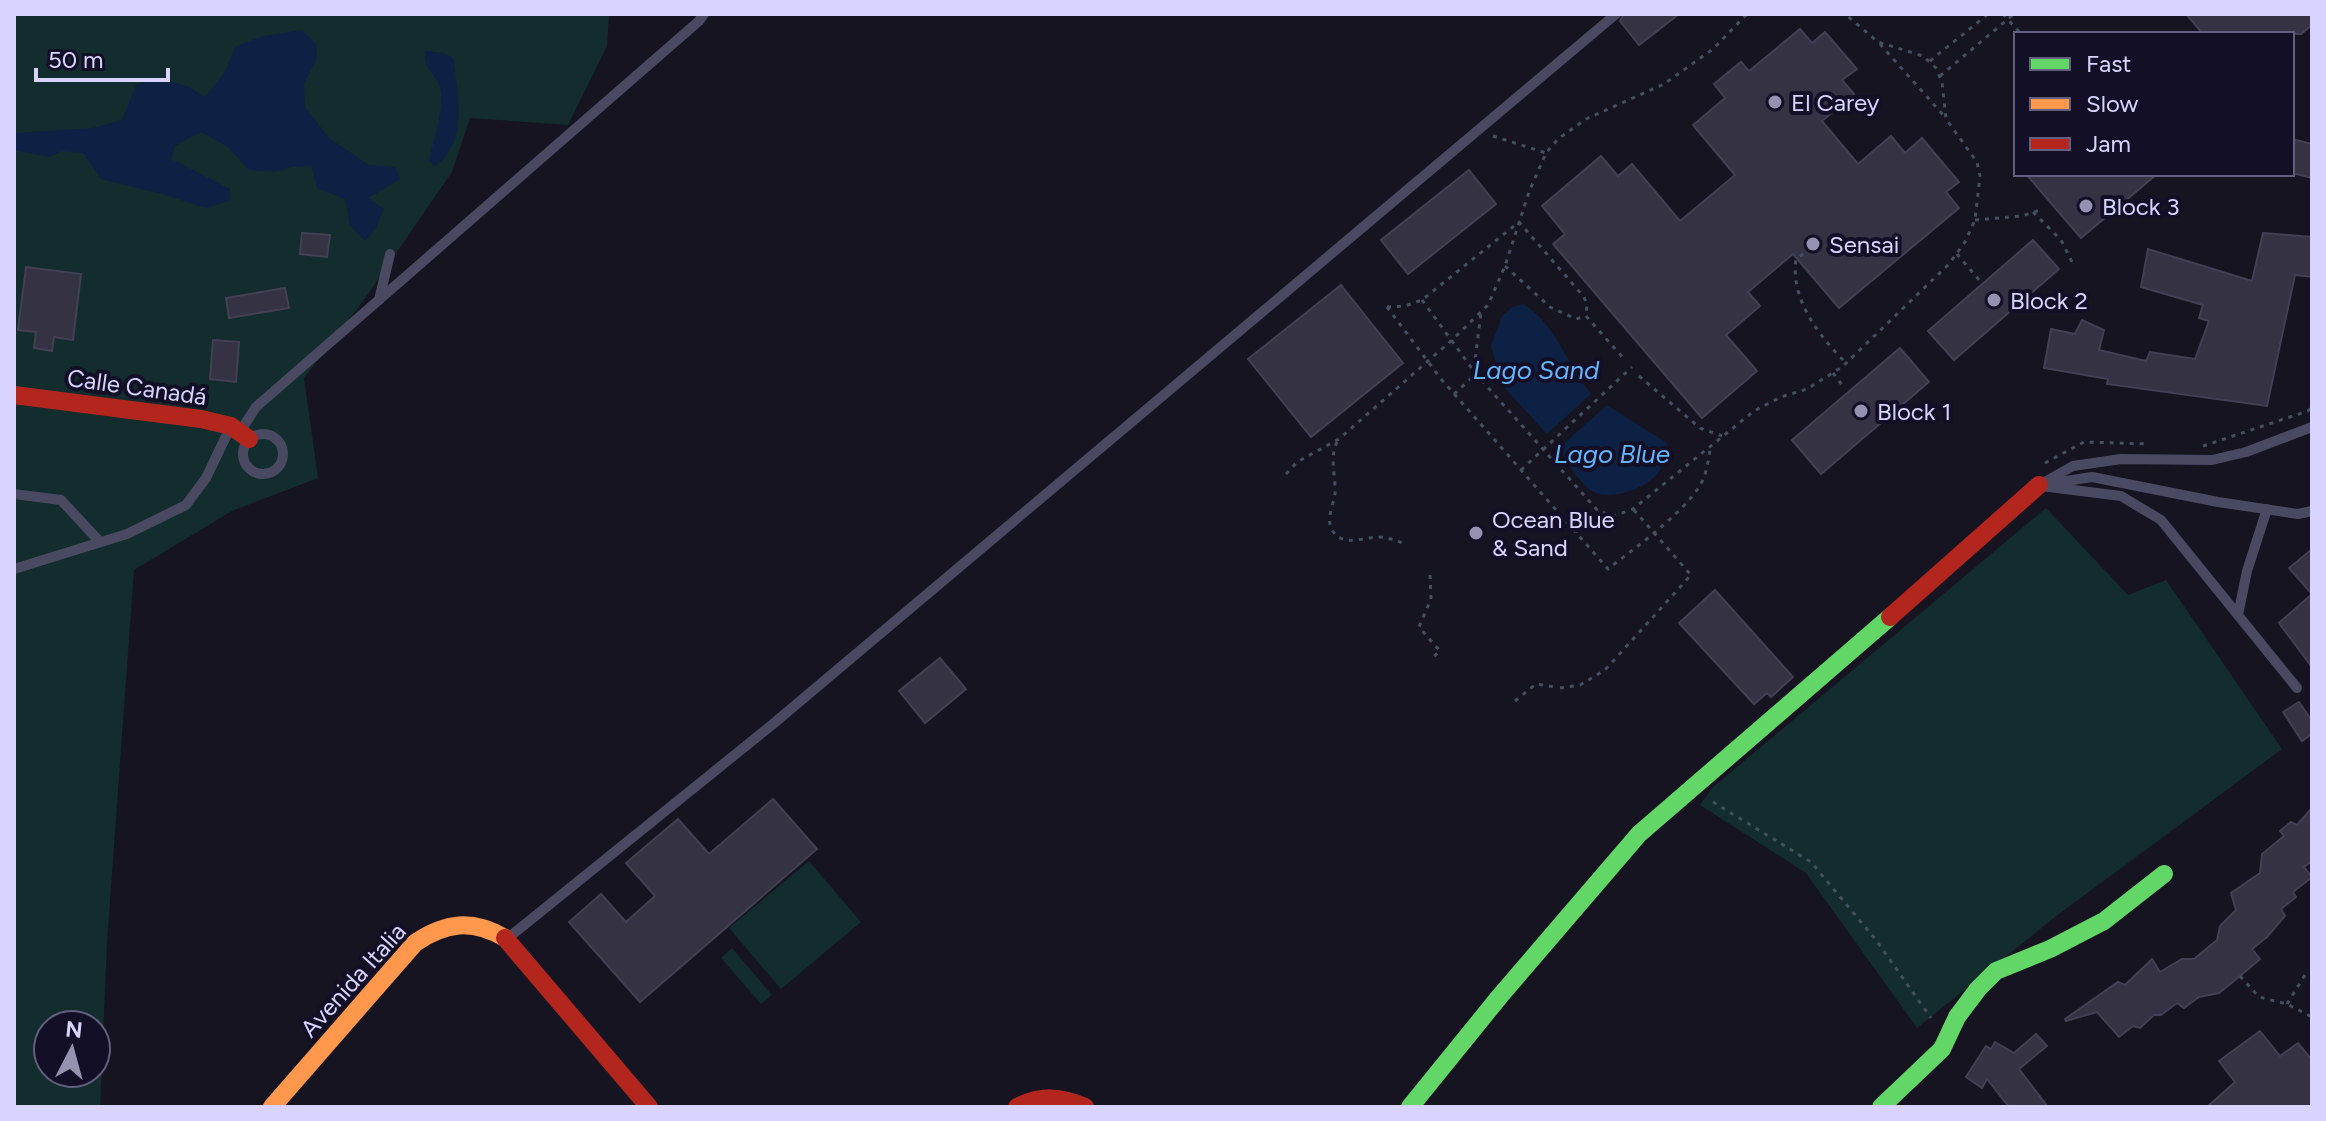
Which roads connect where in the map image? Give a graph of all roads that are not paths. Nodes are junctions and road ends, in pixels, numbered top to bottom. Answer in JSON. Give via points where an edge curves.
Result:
{"nodes":[{"id":1,"x":704,"y":14,"type":"edge"},
{"id":2,"x":1616,"y":14,"type":"edge"},
{"id":3,"x":390,"y":254,"type":"dead end"},
{"id":4,"x":379,"y":300,"type":"junction"},
{"id":5,"x":14,"y":395,"type":"edge"},
{"id":6,"x":2312,"y":427,"type":"edge"},
{"id":7,"x":240,"y":432,"type":"junction"},
{"id":8,"x":2039,"y":485,"type":"junction"},
{"id":9,"x":14,"y":494,"type":"edge"},
{"id":10,"x":2267,"y":509,"type":"junction"},
{"id":11,"x":2312,"y":511,"type":"edge"},
{"id":12,"x":100,"y":542,"type":"junction"},
{"id":13,"x":14,"y":569,"type":"edge"},
{"id":14,"x":2238,"y":615,"type":"junction"},
{"id":15,"x":2297,"y":688,"type":"dead end"},
{"id":16,"x":2164,"y":874,"type":"dead end"},
{"id":17,"x":506,"y":939,"type":"junction"},
{"id":18,"x":272,"y":1107,"type":"edge"},
{"id":19,"x":649,"y":1107,"type":"edge"},
{"id":20,"x":1017,"y":1107,"type":"edge"},
{"id":21,"x":1085,"y":1107,"type":"edge"},
{"id":22,"x":1410,"y":1107,"type":"edge"},
{"id":23,"x":1881,"y":1107,"type":"edge"}],
"edges":[{"from":1,"to":4,"type":"lane"},
{"from":2,"to":17,"type":"lane","via":[[773,724]]},
{"from":3,"to":4,"type":"lane"},
{"from":4,"to":7,"type":"lane","via":[[256,407]]},
{"from":5,"to":7,"type":"street","name":"Calle Canadá","via":[[201,419]]},
{"from":6,"to":8,"type":"lane","via":[[2212,460],[2121,459],[2073,466]]},
{"from":7,"to":12,"type":"lane","via":[[186,505]]},
{"from":8,"to":10,"type":"lane","via":[[2092,477]]},
{"from":8,"to":14,"type":"lane","via":[[2121,496],[2161,520]]},
{"from":8,"to":22,"type":"street","via":[[1639,834]]},
{"from":9,"to":12,"type":"lane","via":[[61,500]]},
{"from":10,"to":11,"type":"lane"},
{"from":10,"to":14,"type":"lane"},
{"from":12,"to":13,"type":"lane"},
{"from":14,"to":15,"type":"lane"},
{"from":16,"to":23,"type":"street","via":[[2104,921],[1996,971],[1957,1017],[1942,1049]]},
{"from":17,"to":18,"type":"street","name":"Avenida Italia","via":[[493,930],[462,923],[423,937]]},
{"from":17,"to":19,"type":"street","name":"Avenida Italia"},
{"from":20,"to":21,"type":"street","via":[[1045,1096]]}]}
